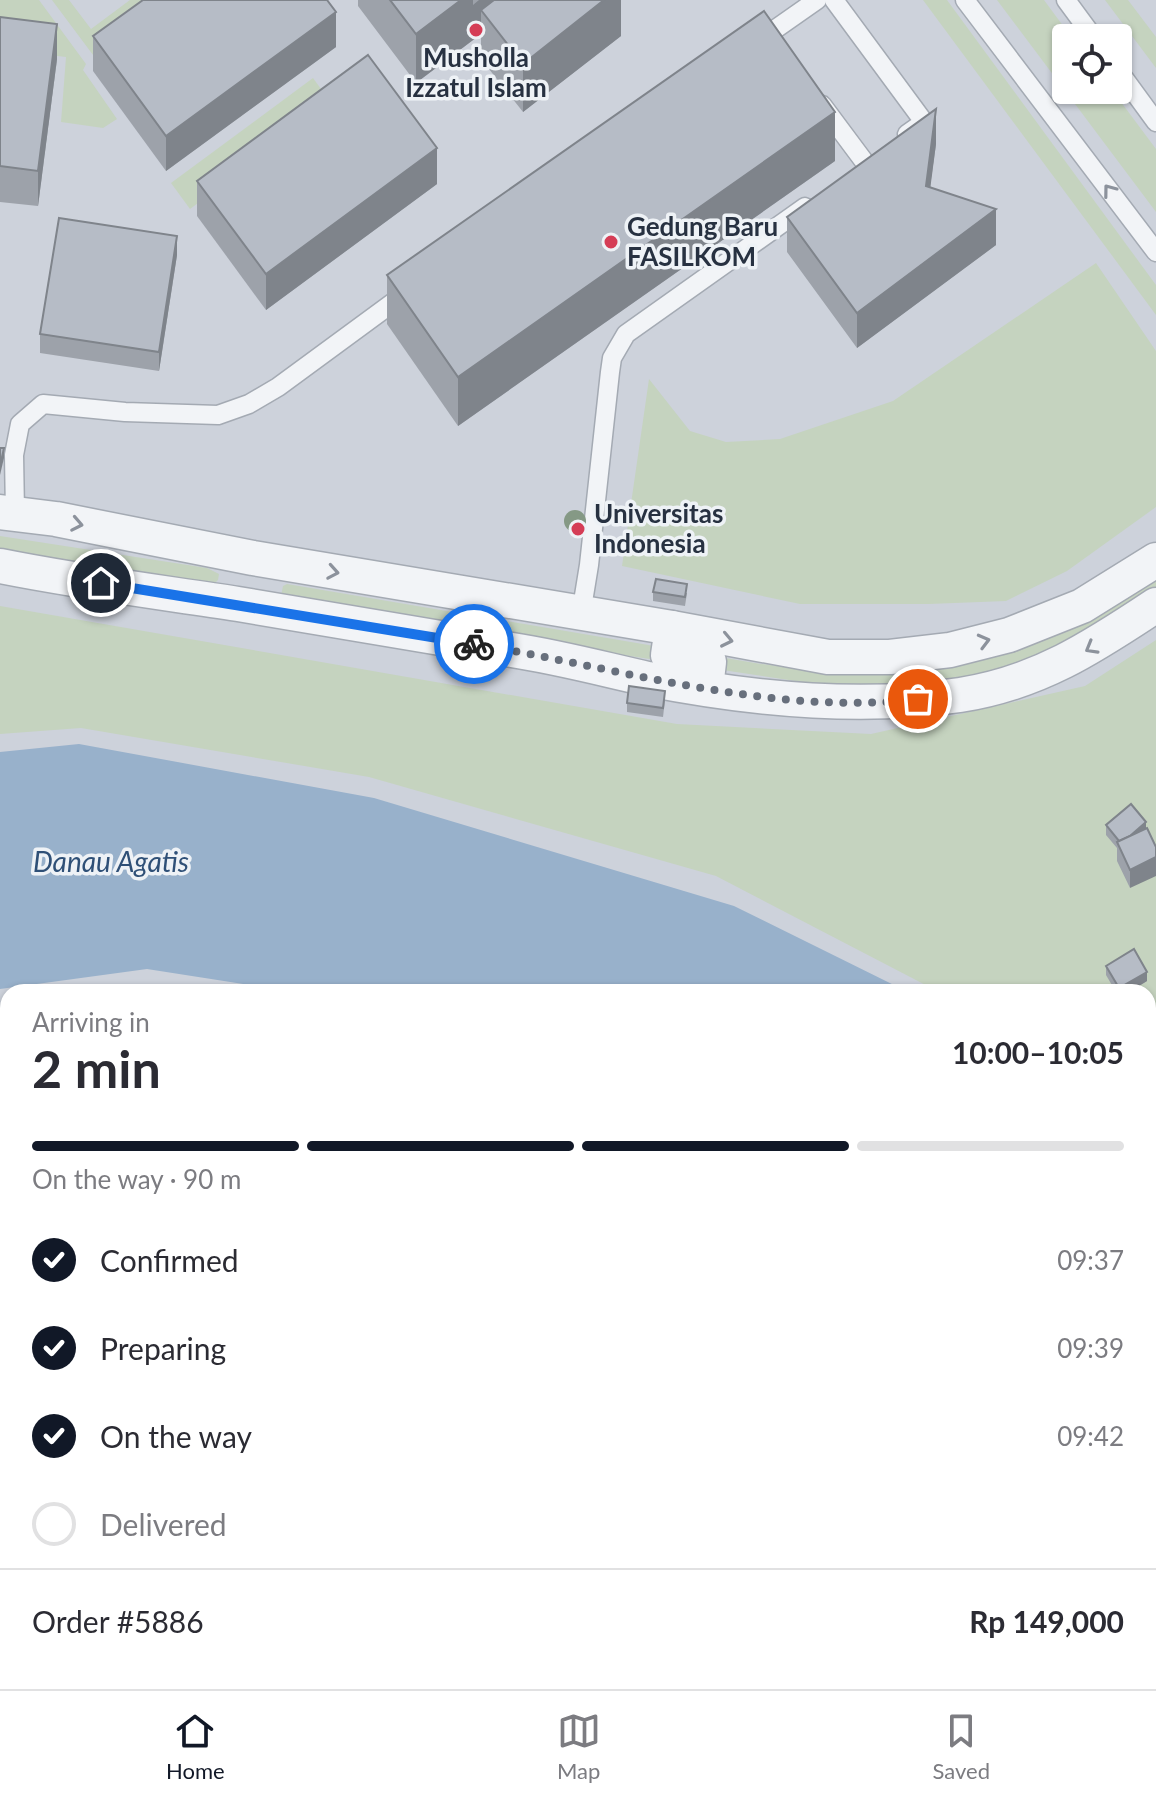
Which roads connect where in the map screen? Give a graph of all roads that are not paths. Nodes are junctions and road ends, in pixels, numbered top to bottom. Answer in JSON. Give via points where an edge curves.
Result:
{"nodes":[{"id":1,"x":834,"y":0,"type":"edge"},
{"id":2,"x":965,"y":0,"type":"edge"},
{"id":3,"x":1066,"y":0,"type":"edge"},
{"id":4,"x":810,"y":2,"type":"edge"},
{"id":5,"x":1084,"y":24,"type":"edge"},
{"id":6,"x":744,"y":51,"type":"edge"},
{"id":7,"x":1132,"y":89,"type":"edge"},
{"id":8,"x":813,"y":93,"type":"edge"},
{"id":9,"x":1156,"y":122,"type":"edge"},
{"id":10,"x":815,"y":199,"type":"edge"},
{"id":11,"x":1156,"y":252,"type":"edge"},
{"id":12,"x":418,"y":285,"type":"edge"},
{"id":13,"x":8,"y":512,"type":"edge"},
{"id":14,"x":253,"y":558,"type":"junction"},
{"id":15,"x":1156,"y":560,"type":"edge"},
{"id":16,"x":0,"y":566,"type":"edge"},
{"id":17,"x":242,"y":605,"type":"junction"},
{"id":18,"x":1156,"y":605,"type":"edge"},
{"id":19,"x":581,"y":614,"type":"junction"},
{"id":20,"x":672,"y":628,"type":"junction"},
{"id":21,"x":706,"y":688,"type":"junction"}],
"edges":[{"from":1,"to":8,"type":"lane","via":[[924,122],[871,160]]},
{"from":11,"to":2,"type":"lane","one_way":true},
{"from":3,"to":5,"type":"lane"},
{"from":4,"to":6,"type":"lane","via":[[773,40]]},
{"from":7,"to":9,"type":"lane"},
{"from":10,"to":19,"type":"lane","via":[[619,343],[610,372]]},
{"from":12,"to":13,"type":"lane","via":[[278,387],[218,415],[43,404],[20,424]]},
{"from":13,"to":14,"type":"street","one_way":true},
{"from":14,"to":17,"type":"street"},
{"from":14,"to":19,"type":"street","one_way":true},
{"from":20,"to":15,"type":"street","one_way":true,"via":[[828,657],[950,650],[1009,635],[1082,606]]},
{"from":16,"to":17,"type":"street"},
{"from":17,"to":21,"type":"street","via":[[522,651]]},
{"from":18,"to":21,"type":"street","one_way":true,"via":[[1068,661],[963,694],[895,702],[821,701]]},
{"from":19,"to":20,"type":"street"},
{"from":20,"to":21,"type":"street","via":[[668,655],[709,662]]}]}
